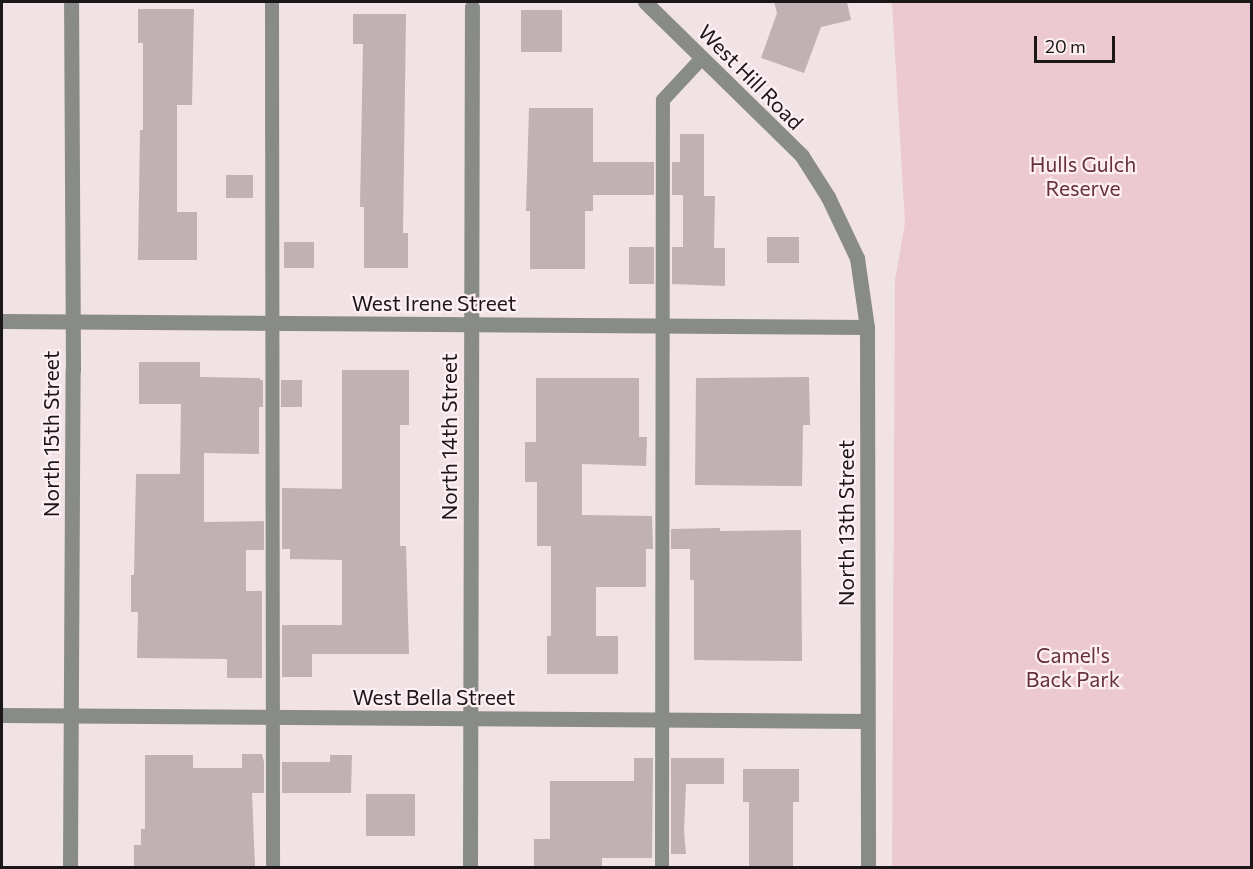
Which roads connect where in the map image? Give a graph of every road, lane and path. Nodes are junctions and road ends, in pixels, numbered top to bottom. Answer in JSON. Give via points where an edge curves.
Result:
{"nodes":[{"id":1,"x":71,"y":2,"type":"edge"},
{"id":2,"x":272,"y":2,"type":"edge"},
{"id":3,"x":645,"y":2,"type":"edge"},
{"id":4,"x":472,"y":7,"type":"dead end"},
{"id":5,"x":702,"y":58,"type":"junction"},
{"id":6,"x":822,"y":188,"type":"joint"},
{"id":7,"x":2,"y":321,"type":"edge"},
{"id":8,"x":73,"y":322,"type":"junction"},
{"id":9,"x":274,"y":323,"type":"junction"},
{"id":10,"x":470,"y":324,"type":"junction"},
{"id":11,"x":664,"y":326,"type":"junction"},
{"id":12,"x":867,"y":327,"type":"junction"},
{"id":13,"x":2,"y":715,"type":"edge"},
{"id":14,"x":70,"y":715,"type":"junction"},
{"id":15,"x":273,"y":717,"type":"junction"},
{"id":16,"x":470,"y":718,"type":"junction"},
{"id":17,"x":662,"y":719,"type":"junction"},
{"id":18,"x":867,"y":721,"type":"junction"},
{"id":19,"x":70,"y":867,"type":"edge"},
{"id":20,"x":273,"y":867,"type":"edge"},
{"id":21,"x":470,"y":867,"type":"edge"},
{"id":22,"x":662,"y":867,"type":"edge"},
{"id":23,"x":868,"y":867,"type":"edge"}],
"edges":[{"from":1,"to":8,"type":"street","name":"North 15th Street"},
{"from":2,"to":9,"type":"lane"},
{"from":3,"to":5,"type":"street","name":"West Hill Road"},
{"from":4,"to":10,"type":"street","name":"North 14th Street"},
{"from":5,"to":6,"type":"street","name":"West Hill Road","via":[[802,156]]},
{"from":5,"to":11,"type":"lane","via":[[663,100]]},
{"from":6,"to":12,"type":"street","name":"North 13th Street","via":[[856,258]]},
{"from":7,"to":8,"type":"street","name":"West Irene Street"},
{"from":8,"to":9,"type":"street","name":"West Irene Street"},
{"from":8,"to":14,"type":"street","name":"North 15th Street"},
{"from":9,"to":10,"type":"street","name":"West Irene Street"},
{"from":9,"to":15,"type":"lane"},
{"from":10,"to":11,"type":"street","name":"West Irene Street"},
{"from":10,"to":16,"type":"street","name":"North 14th Street"},
{"from":11,"to":12,"type":"street","name":"West Irene Street"},
{"from":11,"to":17,"type":"lane"},
{"from":12,"to":18,"type":"street","name":"North 13th Street"},
{"from":13,"to":14,"type":"street","name":"West Bella Street"},
{"from":14,"to":15,"type":"street","name":"West Bella Street"},
{"from":14,"to":19,"type":"street","name":"North 15th Street"},
{"from":15,"to":16,"type":"street","name":"West Bella Street"},
{"from":15,"to":20,"type":"lane"},
{"from":16,"to":17,"type":"street","name":"West Bella Street"},
{"from":16,"to":21,"type":"street","name":"North 14th Street"},
{"from":17,"to":18,"type":"street","name":"West Bella Street"},
{"from":17,"to":22,"type":"lane"},
{"from":18,"to":23,"type":"street","name":"North 13th Street"}]}
